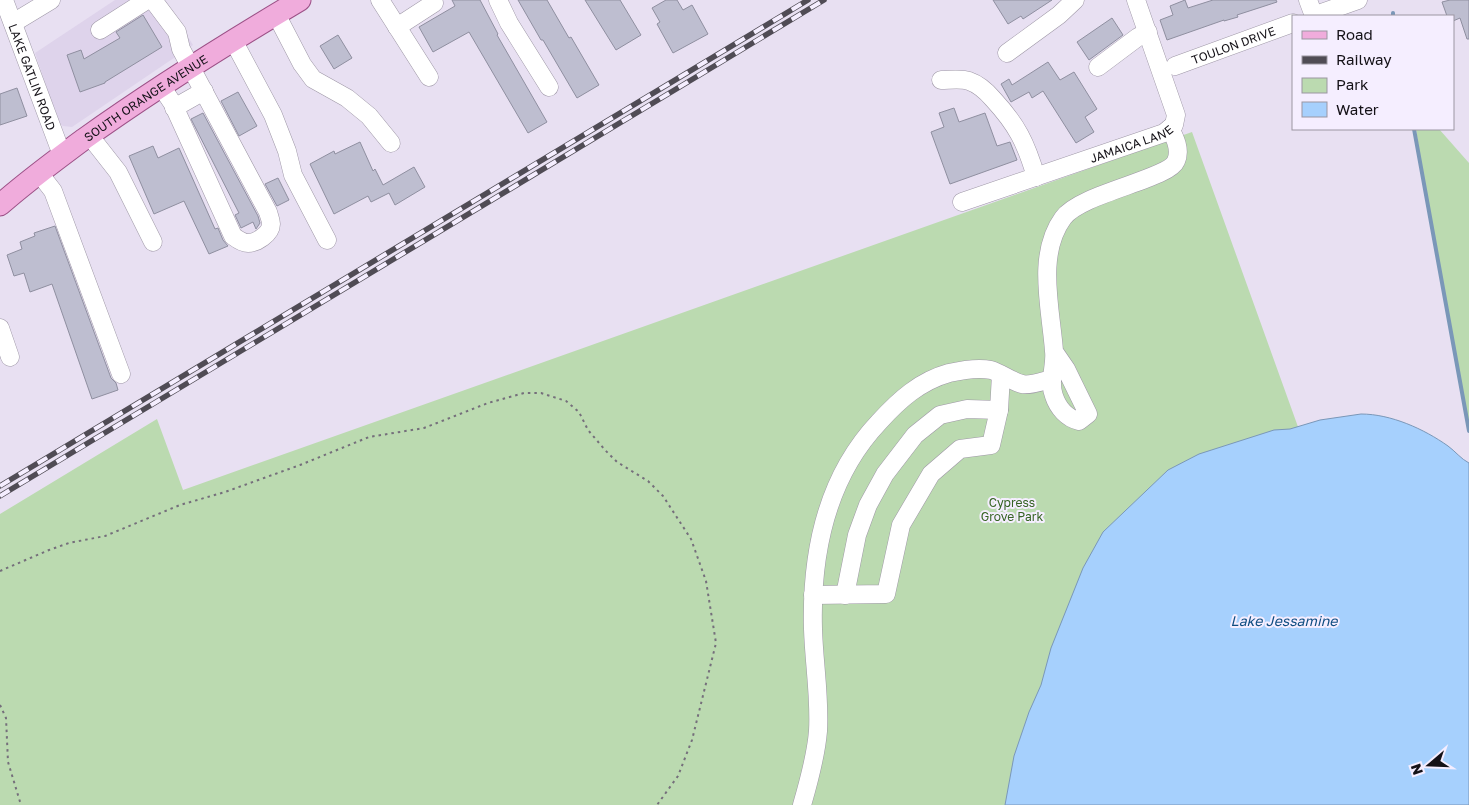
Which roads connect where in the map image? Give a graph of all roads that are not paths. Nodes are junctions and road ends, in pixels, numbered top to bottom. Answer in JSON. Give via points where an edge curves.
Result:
{"nodes":[{"id":1,"x":4,"y":0,"type":"edge"},
{"id":2,"x":51,"y":0,"type":"edge"},
{"id":3,"x":147,"y":0,"type":"edge"},
{"id":4,"x":153,"y":0,"type":"edge"},
{"id":5,"x":300,"y":0,"type":"edge"},
{"id":6,"x":380,"y":0,"type":"edge"},
{"id":7,"x":498,"y":0,"type":"edge"},
{"id":8,"x":1075,"y":0,"type":"edge"},
{"id":9,"x":1136,"y":0,"type":"edge"},
{"id":10,"x":1308,"y":0,"type":"edge"},
{"id":11,"x":1358,"y":0,"type":"edge"},
{"id":12,"x":434,"y":3,"type":"dead end"},
{"id":13,"x":276,"y":14,"type":"junction"},
{"id":14,"x":1313,"y":15,"type":"edge"},
{"id":15,"x":1316,"y":15,"type":"edge"},
{"id":16,"x":13,"y":23,"type":"junction"},
{"id":17,"x":1292,"y":24,"type":"edge"},
{"id":18,"x":397,"y":27,"type":"junction"},
{"id":19,"x":100,"y":30,"type":"dead end"},
{"id":20,"x":1148,"y":32,"type":"junction"},
{"id":21,"x":233,"y":40,"type":"junction"},
{"id":22,"x":1007,"y":53,"type":"dead end"},
{"id":23,"x":1175,"y":66,"type":"dead end"},
{"id":24,"x":190,"y":67,"type":"junction"},
{"id":25,"x":1098,"y":67,"type":"dead end"},
{"id":26,"x":429,"y":77,"type":"dead end"},
{"id":27,"x":941,"y":80,"type":"dead end"},
{"id":28,"x":161,"y":86,"type":"junction"},
{"id":29,"x":549,"y":87,"type":"dead end"},
{"id":30,"x":204,"y":91,"type":"junction"},
{"id":31,"x":174,"y":108,"type":"junction"},
{"id":32,"x":1170,"y":128,"type":"junction"},
{"id":33,"x":89,"y":135,"type":"junction"},
{"id":34,"x":391,"y":143,"type":"dead end"},
{"id":35,"x":62,"y":155,"type":"junction"},
{"id":36,"x":39,"y":172,"type":"junction"},
{"id":37,"x":1036,"y":177,"type":"junction"},
{"id":38,"x":962,"y":202,"type":"dead end"},
{"id":39,"x":0,"y":205,"type":"edge"},
{"id":40,"x":327,"y":240,"type":"dead end"},
{"id":41,"x":153,"y":242,"type":"dead end"},
{"id":42,"x":0,"y":328,"type":"edge"},
{"id":43,"x":1055,"y":353,"type":"junction"},
{"id":44,"x":10,"y":357,"type":"dead end"},
{"id":45,"x":121,"y":374,"type":"dead end"},
{"id":46,"x":1001,"y":375,"type":"junction"},
{"id":47,"x":1052,"y":379,"type":"junction"},
{"id":48,"x":999,"y":410,"type":"junction"},
{"id":49,"x":813,"y":595,"type":"junction"},
{"id":50,"x":845,"y":595,"type":"junction"},
{"id":51,"x":802,"y":805,"type":"edge"}],
"edges":[{"from":1,"to":16,"type":"street","name":"LAKE GATLIN ROAD"},
{"from":2,"to":16,"type":"street"},
{"from":3,"to":19,"type":"street"},
{"from":4,"to":24,"type":"street","via":[[177,32]]},
{"from":5,"to":13,"type":"main road","name":"SOUTH ORANGE AVENUE"},
{"from":6,"to":18,"type":"street"},
{"from":7,"to":29,"type":"street"},
{"from":8,"to":22,"type":"street"},
{"from":9,"to":20,"type":"street","name":"JAMAICA LANE"},
{"from":10,"to":14,"type":"street"},
{"from":11,"to":15,"type":"street"},
{"from":12,"to":18,"type":"street"},
{"from":13,"to":21,"type":"main road","name":"SOUTH ORANGE AVENUE"},
{"from":13,"to":34,"type":"street","via":[[313,79],[347,98],[369,116]]},
{"from":16,"to":35,"type":"street","name":"LAKE GATLIN ROAD"},
{"from":17,"to":23,"type":"street","name":"TOULON DRIVE"},
{"from":18,"to":26,"type":"street"},
{"from":20,"to":25,"type":"street"},
{"from":20,"to":32,"type":"street","name":"JAMAICA LANE","via":[[1176,115],[1174,126]]},
{"from":21,"to":24,"type":"main road","name":"SOUTH ORANGE AVENUE"},
{"from":21,"to":40,"type":"street","via":[[273,115],[293,176]]},
{"from":24,"to":28,"type":"main road","name":"SOUTH ORANGE AVENUE"},
{"from":24,"to":30,"type":"street"},
{"from":27,"to":37,"type":"street","via":[[968,80],[986,91],[1010,117],[1021,136]]},
{"from":28,"to":31,"type":"street"},
{"from":28,"to":33,"type":"main road","name":"SOUTH ORANGE AVENUE"},
{"from":30,"to":31,"type":"street"},
{"from":30,"to":31,"type":"street","via":[[268,212],[271,223],[265,236],[249,243],[233,236]]},
{"from":32,"to":37,"type":"street","name":"JAMAICA LANE","via":[[1164,133]]},
{"from":32,"to":43,"type":"street","via":[[1177,151],[1172,167],[1075,208],[1063,218],[1053,236],[1047,280]]},
{"from":33,"to":35,"type":"main road","name":"SOUTH ORANGE AVENUE"},
{"from":33,"to":41,"type":"street","via":[[118,172]]},
{"from":35,"to":36,"type":"main road","name":"SOUTH ORANGE AVENUE"},
{"from":36,"to":39,"type":"main road","name":"SOUTH ORANGE AVENUE"},
{"from":36,"to":45,"type":"street","via":[[53,190]]},
{"from":37,"to":38,"type":"street","name":"JAMAICA LANE"},
{"from":42,"to":44,"type":"street"},
{"from":43,"to":47,"type":"street"},
{"from":43,"to":47,"type":"street","via":[[1088,414],[1079,421],[1069,418],[1053,395]]},
{"from":46,"to":47,"type":"street","via":[[1024,384]]},
{"from":46,"to":48,"type":"street"},
{"from":46,"to":49,"type":"street","via":[[992,370],[972,369],[933,379],[911,391],[872,429],[835,490],[815,559]]},
{"from":48,"to":50,"type":"street","via":[[967,409],[940,415],[915,435],[885,474],[868,505],[857,535]]},
{"from":48,"to":50,"type":"street","via":[[990,445],[960,449],[931,474],[901,525],[886,594]]},
{"from":49,"to":50,"type":"street"},
{"from":49,"to":51,"type":"street","via":[[818,731]]}]}
